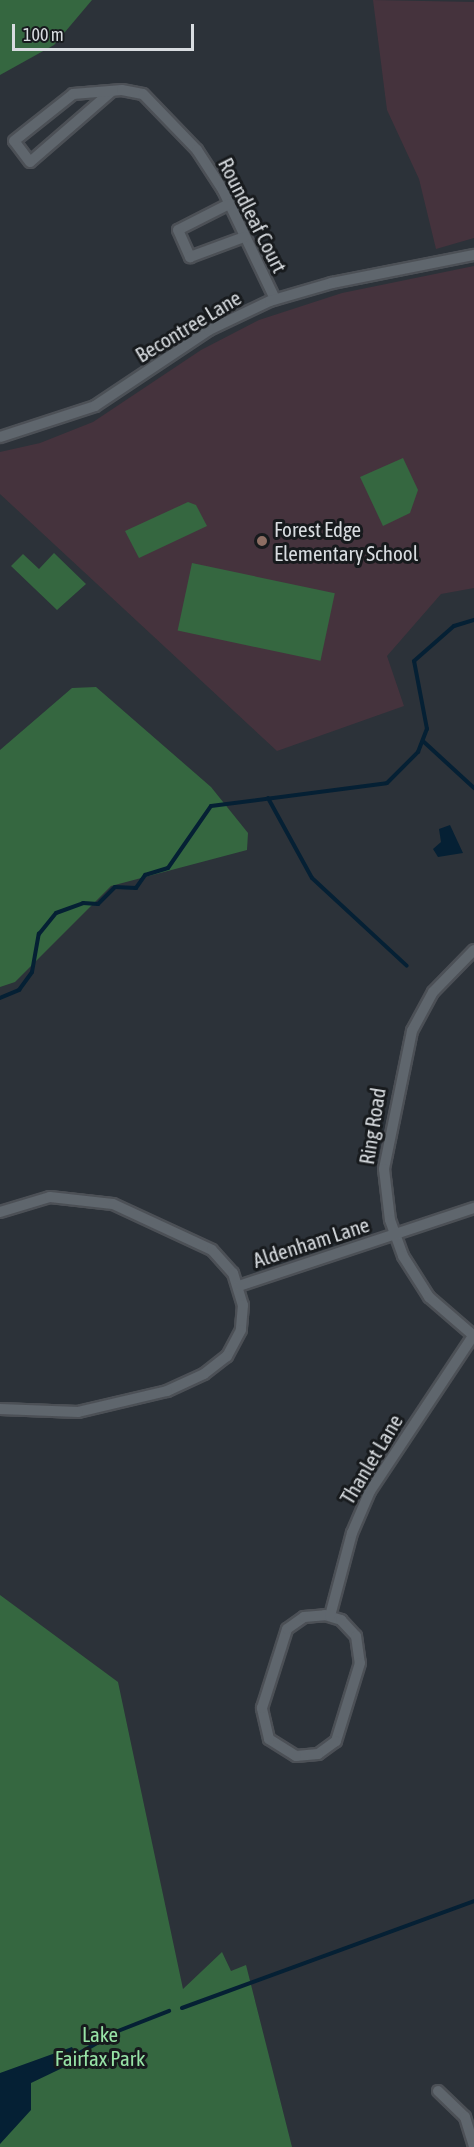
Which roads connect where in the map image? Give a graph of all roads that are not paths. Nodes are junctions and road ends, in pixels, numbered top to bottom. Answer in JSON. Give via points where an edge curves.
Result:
{"nodes":[{"id":1,"x":112,"y":91,"type":"junction"},
{"id":2,"x":229,"y":204,"type":"junction"},
{"id":3,"x":244,"y":237,"type":"junction"},
{"id":4,"x":474,"y":255,"type":"edge"},
{"id":5,"x":275,"y":299,"type":"junction"},
{"id":6,"x":0,"y":437,"type":"edge"},
{"id":7,"x":474,"y":950,"type":"edge"},
{"id":8,"x":474,"y":1208,"type":"edge"},
{"id":9,"x":0,"y":1212,"type":"edge"},
{"id":10,"x":394,"y":1234,"type":"junction"},
{"id":11,"x":239,"y":1286,"type":"junction"},
{"id":12,"x":474,"y":1336,"type":"edge"},
{"id":13,"x":0,"y":1409,"type":"edge"},
{"id":14,"x":330,"y":1616,"type":"junction"},
{"id":15,"x":438,"y":2091,"type":"dead end"},
{"id":16,"x":474,"y":2147,"type":"edge"}],
"edges":[{"from":1,"to":1,"type":"street","name":"Roundleaf Court","via":[[73,94],[14,141],[30,162]]},
{"from":1,"to":2,"type":"street","name":"Roundleaf Court","via":[[143,94],[163,111],[197,150]]},
{"from":2,"to":3,"type":"street","name":"Roundleaf Court"},
{"from":2,"to":3,"type":"street","via":[[178,231],[190,258]]},
{"from":3,"to":5,"type":"street","name":"Roundleaf Court"},
{"from":4,"to":5,"type":"street","name":"Becontree Lane","via":[[332,283]]},
{"from":5,"to":6,"type":"street","name":"Becontree Lane","via":[[209,330],[95,406],[36,429]]},
{"from":7,"to":10,"type":"street","name":"Ring Road","via":[[433,992],[408,1043],[384,1169]]},
{"from":8,"to":10,"type":"street","name":"Aldenham Lane"},
{"from":9,"to":11,"type":"street","name":"Aldenham Lane","via":[[50,1197],[113,1204],[212,1250]]},
{"from":10,"to":11,"type":"street","name":"Aldenham Lane"},
{"from":10,"to":12,"type":"street","name":"Ring Road","via":[[429,1297]]},
{"from":11,"to":13,"type":"street","name":"Aldenham Lane","via":[[241,1330],[227,1356],[204,1374],[167,1391],[109,1407],[42,1414]]},
{"from":12,"to":14,"type":"street","name":"Thanlet Lane","via":[[360,1512]]},
{"from":14,"to":14,"type":"street","via":[[304,1617],[287,1629],[262,1708],[269,1739],[296,1756],[318,1754],[336,1741],[360,1663],[356,1636]]},
{"from":15,"to":16,"type":"street","via":[[465,2117]]}]}
